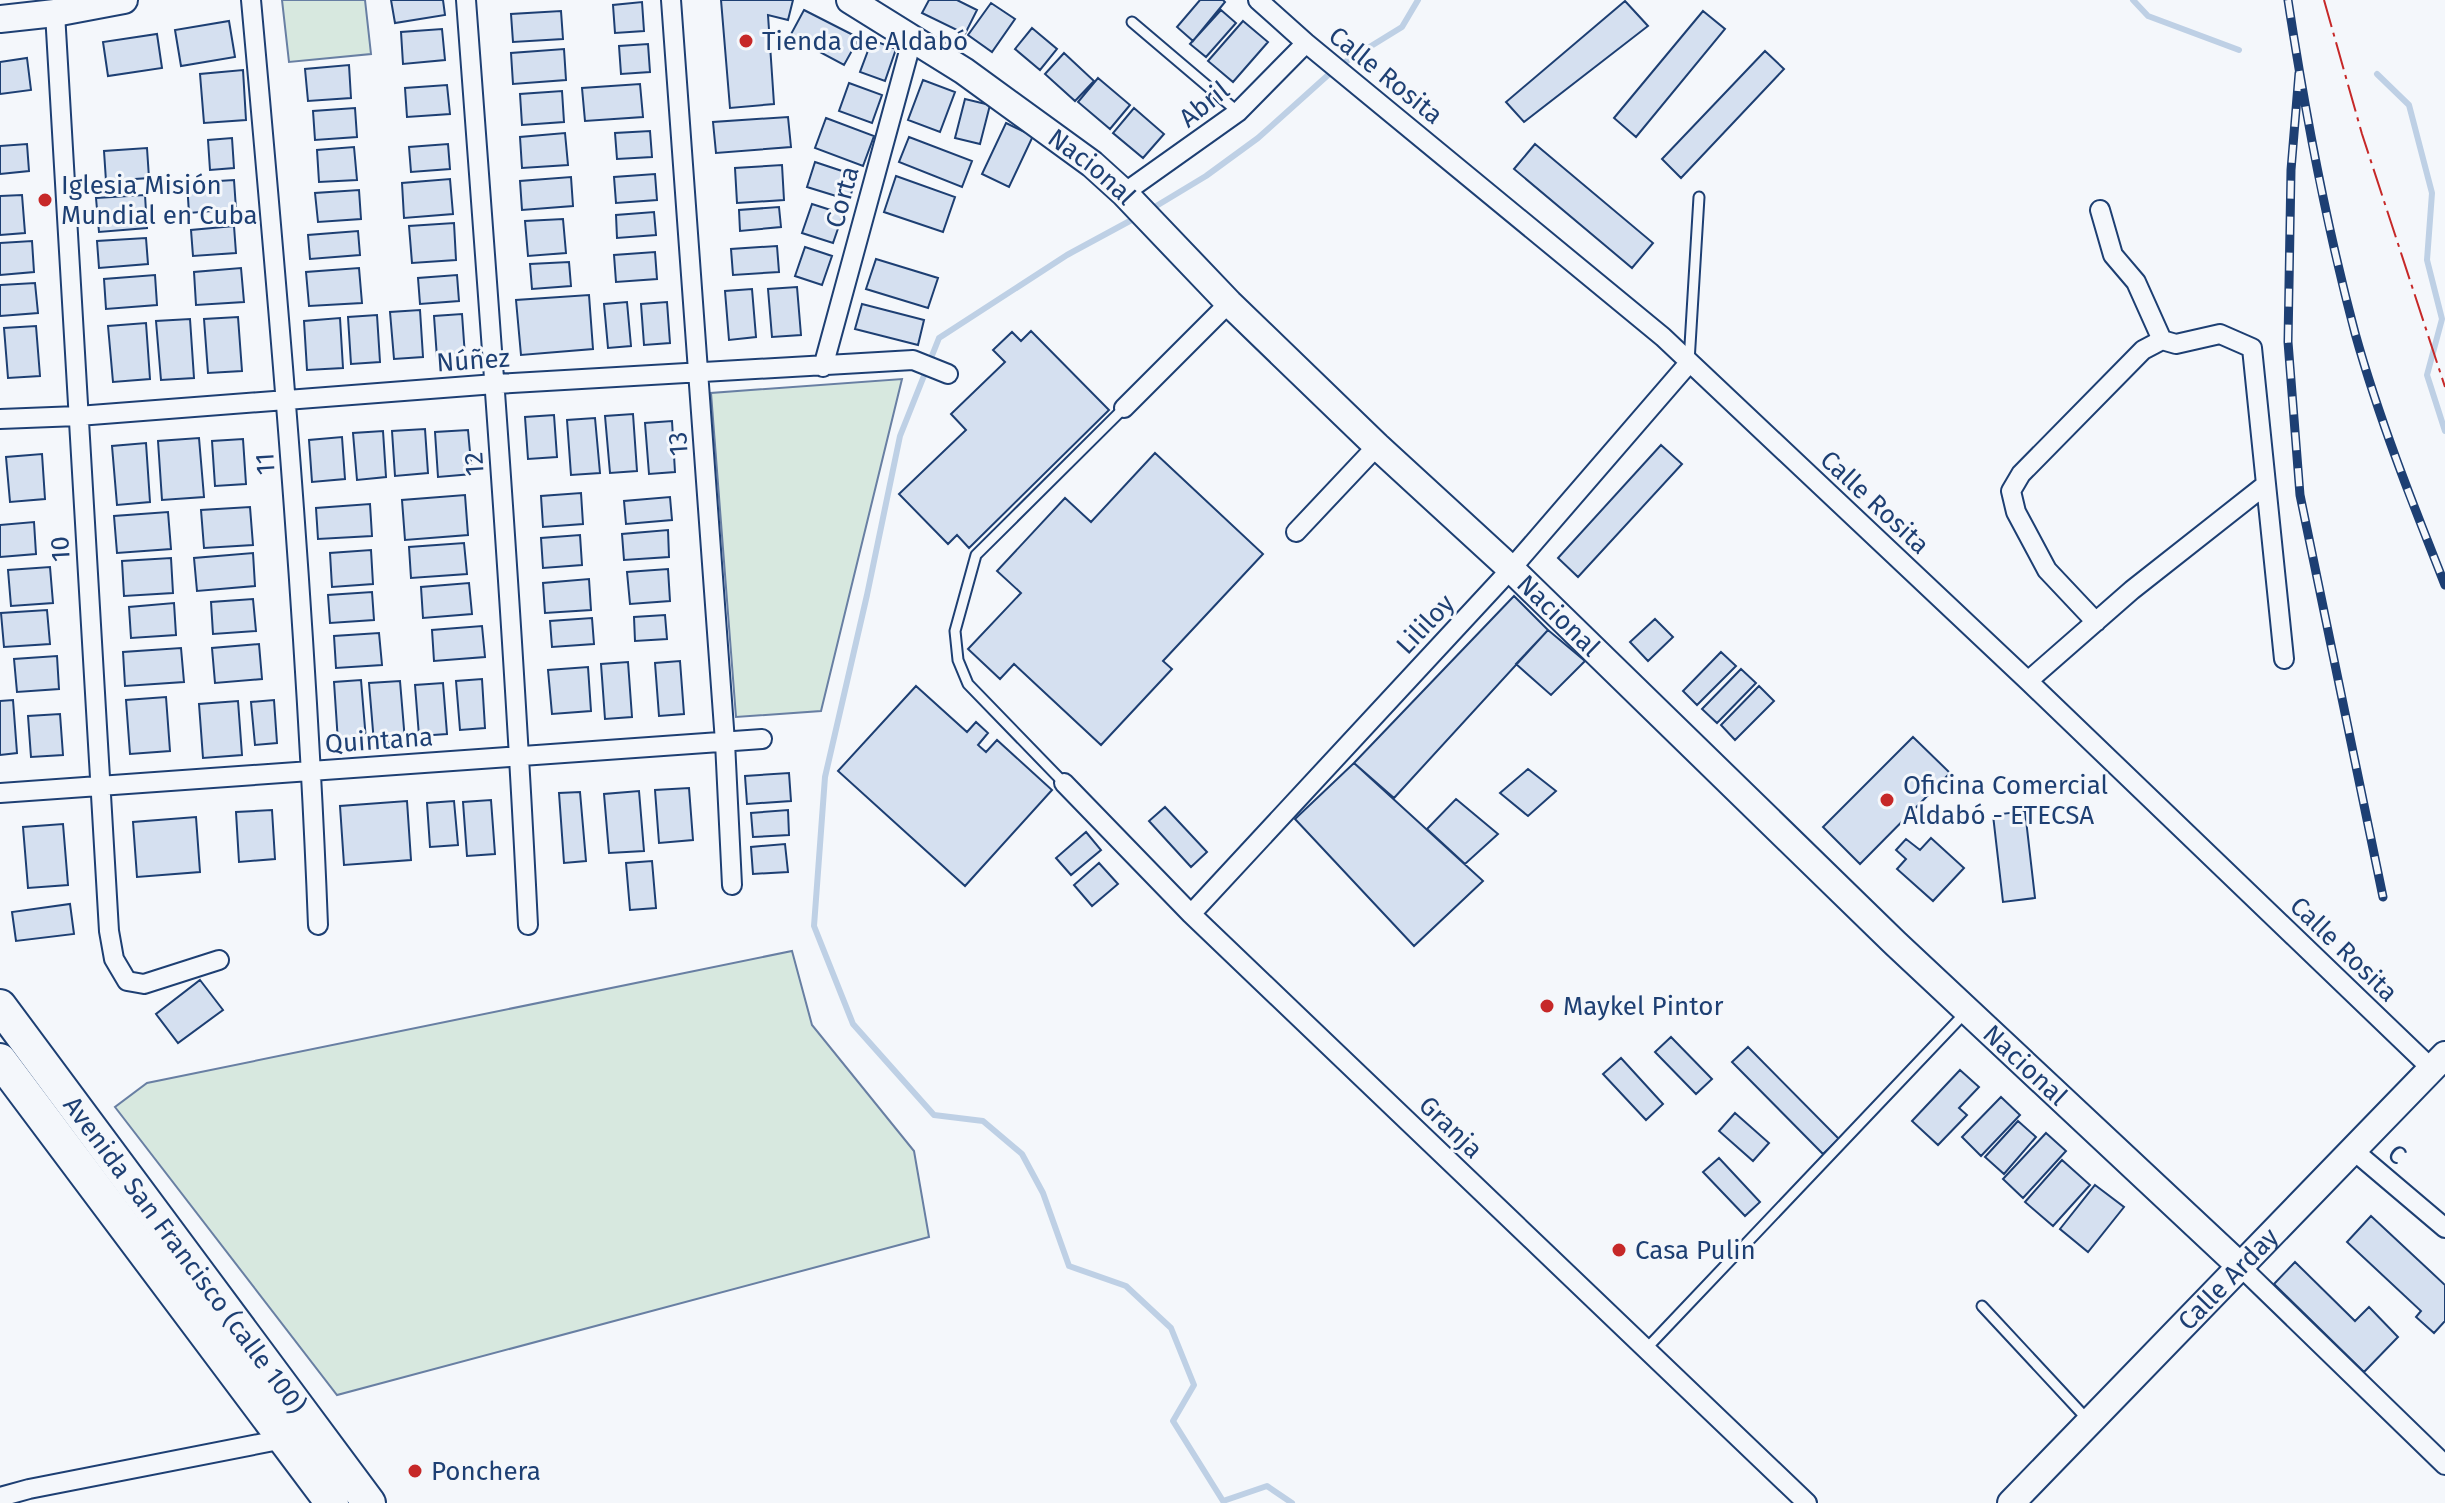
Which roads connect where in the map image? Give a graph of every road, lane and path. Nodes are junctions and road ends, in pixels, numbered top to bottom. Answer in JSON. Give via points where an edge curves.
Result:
{"nodes":[{"id":1,"x":124,"y":0,"type":"edge"},
{"id":2,"x":251,"y":0,"type":"edge"},
{"id":3,"x":466,"y":0,"type":"edge"},
{"id":4,"x":671,"y":0,"type":"edge"},
{"id":5,"x":850,"y":0,"type":"edge"},
{"id":6,"x":1258,"y":0,"type":"edge"},
{"id":7,"x":55,"y":13,"type":"junction"},
{"id":8,"x":0,"y":19,"type":"edge"},
{"id":9,"x":1132,"y":22,"type":"dead end"},
{"id":10,"x":912,"y":40,"type":"junction"},
{"id":11,"x":1306,"y":43,"type":"junction"},
{"id":12,"x":1238,"y":112,"type":"junction"},
{"id":13,"x":1699,"y":197,"type":"dead end"},
{"id":14,"x":1129,"y":199,"type":"junction"},
{"id":15,"x":2100,"y":210,"type":"dead end"},
{"id":16,"x":1229,"y":303,"type":"junction"},
{"id":17,"x":2162,"y":340,"type":"junction"},
{"id":18,"x":1689,"y":363,"type":"junction"},
{"id":19,"x":823,"y":367,"type":"junction"},
{"id":20,"x":699,"y":373,"type":"junction"},
{"id":21,"x":948,"y":374,"type":"dead end"},
{"id":22,"x":495,"y":384,"type":"junction"},
{"id":23,"x":287,"y":400,"type":"junction"},
{"id":24,"x":1124,"y":408,"type":"joint"},
{"id":25,"x":78,"y":416,"type":"junction"},
{"id":26,"x":0,"y":419,"type":"edge"},
{"id":27,"x":1377,"y":446,"type":"junction"},
{"id":28,"x":2264,"y":486,"type":"junction"},
{"id":29,"x":1296,"y":532,"type":"dead end"},
{"id":30,"x":1511,"y":569,"type":"junction"},
{"id":31,"x":2096,"y":622,"type":"junction"},
{"id":32,"x":2284,"y":659,"type":"dead end"},
{"id":33,"x":2028,"y":681,"type":"junction"},
{"id":34,"x":762,"y":739,"type":"dead end"},
{"id":35,"x":725,"y":742,"type":"junction"},
{"id":36,"x":519,"y":756,"type":"junction"},
{"id":37,"x":312,"y":771,"type":"junction"},
{"id":38,"x":1064,"y":783,"type":"joint"},
{"id":39,"x":100,"y":786,"type":"junction"},
{"id":40,"x":0,"y":793,"type":"edge"},
{"id":41,"x":732,"y":885,"type":"dead end"},
{"id":42,"x":1191,"y":914,"type":"junction"},
{"id":43,"x":318,"y":925,"type":"dead end"},
{"id":44,"x":528,"y":925,"type":"dead end"},
{"id":45,"x":219,"y":960,"type":"dead end"},
{"id":46,"x":0,"y":1006,"type":"edge"},
{"id":47,"x":1967,"y":1011,"type":"junction"},
{"id":48,"x":0,"y":1060,"type":"edge"},
{"id":49,"x":2438,"y":1062,"type":"edge"},
{"id":50,"x":2353,"y":1150,"type":"junction"},
{"id":51,"x":2445,"y":1228,"type":"edge"},
{"id":52,"x":2239,"y":1265,"type":"junction"},
{"id":53,"x":1982,"y":1306,"type":"dead end"},
{"id":54,"x":1646,"y":1349,"type":"junction"},
{"id":55,"x":2089,"y":1421,"type":"junction"},
{"id":56,"x":284,"y":1439,"type":"junction"},
{"id":57,"x":2445,"y":1465,"type":"edge"},
{"id":58,"x":28,"y":1496,"type":"edge"},
{"id":59,"x":0,"y":1497,"type":"edge"},
{"id":60,"x":332,"y":1503,"type":"edge"},
{"id":61,"x":369,"y":1503,"type":"edge"},
{"id":62,"x":1807,"y":1503,"type":"edge"},
{"id":63,"x":2011,"y":1503,"type":"edge"}],
"edges":[{"from":1,"to":7,"type":"street"},
{"from":2,"to":23,"type":"street","name":"11"},
{"from":3,"to":22,"type":"street","name":"12"},
{"from":4,"to":20,"type":"street","name":"13"},
{"from":5,"to":10,"type":"street","name":"Nacional"},
{"from":6,"to":11,"type":"street","name":"Calle Rosita"},
{"from":7,"to":8,"type":"street"},
{"from":7,"to":25,"type":"street","name":"10"},
{"from":9,"to":12,"type":"lane"},
{"from":10,"to":14,"type":"street","name":"Nacional","via":[[1092,164]]},
{"from":10,"to":19,"type":"street","name":"Corta"},
{"from":11,"to":12,"type":"street","name":"Abril"},
{"from":11,"to":18,"type":"street","name":"Calle Rosita"},
{"from":12,"to":14,"type":"street","name":"Abril"},
{"from":13,"to":18,"type":"lane"},
{"from":14,"to":16,"type":"street","name":"Nacional"},
{"from":15,"to":17,"type":"street","via":[[2113,255],[2136,282]]},
{"from":16,"to":24,"type":"street"},
{"from":16,"to":27,"type":"street","name":"Nacional"},
{"from":17,"to":28,"type":"street","via":[[2176,344],[2220,334],[2252,348]]},
{"from":17,"to":31,"type":"street","via":[[2143,350],[2021,474],[2011,491],[2016,512],[2047,570]]},
{"from":18,"to":30,"type":"street","name":"Lililoy"},
{"from":18,"to":33,"type":"street","name":"Calle Rosita"},
{"from":19,"to":20,"type":"street","name":"Núñez"},
{"from":19,"to":21,"type":"street","name":"Núñez","via":[[913,360]]},
{"from":20,"to":22,"type":"street","name":"Núñez"},
{"from":20,"to":35,"type":"street","name":"13"},
{"from":22,"to":23,"type":"street","name":"Núñez"},
{"from":22,"to":36,"type":"street","name":"12"},
{"from":23,"to":25,"type":"street","name":"Núñez"},
{"from":23,"to":37,"type":"street","name":"11"},
{"from":24,"to":38,"type":"lane","via":[[976,555],[955,631],[968,684]]},
{"from":25,"to":26,"type":"street","name":"Núñez"},
{"from":25,"to":39,"type":"street","name":"10"},
{"from":27,"to":29,"type":"street"},
{"from":27,"to":30,"type":"street","name":"Nacional"},
{"from":28,"to":31,"type":"street"},
{"from":28,"to":32,"type":"street"},
{"from":30,"to":42,"type":"street","name":"Lililoy"},
{"from":30,"to":47,"type":"street","name":"Nacional"},
{"from":31,"to":33,"type":"street"},
{"from":33,"to":49,"type":"street","name":"Calle Rosita"},
{"from":34,"to":35,"type":"street","name":"Quintana"},
{"from":35,"to":36,"type":"street","name":"Quintana"},
{"from":35,"to":41,"type":"street","name":"13"},
{"from":36,"to":37,"type":"street","name":"Quintana"},
{"from":36,"to":44,"type":"street","name":"12"},
{"from":37,"to":39,"type":"street","name":"Quintana"},
{"from":37,"to":43,"type":"street","name":"11"},
{"from":38,"to":42,"type":"street","name":"Granja"},
{"from":39,"to":40,"type":"street","name":"Quintana"},
{"from":39,"to":45,"type":"street","name":"10","via":[[109,931],[114,959],[127,981],[144,984]]},
{"from":42,"to":54,"type":"street","name":"Granja"},
{"from":46,"to":61,"type":"highway","name":"Avenida San Francisco (calle 100)"},
{"from":47,"to":52,"type":"street","name":"Nacional"},
{"from":47,"to":54,"type":"lane"},
{"from":48,"to":56,"type":"highway","name":"Avenida San Francisco (calle 100)"},
{"from":49,"to":50,"type":"street","name":"Calle Arday"},
{"from":50,"to":51,"type":"street","name":"C"},
{"from":50,"to":52,"type":"street","name":"Calle Arday"},
{"from":52,"to":55,"type":"street","name":"Calle Arday"},
{"from":52,"to":57,"type":"street"},
{"from":53,"to":55,"type":"lane"},
{"from":54,"to":62,"type":"street","name":"Granja"},
{"from":55,"to":63,"type":"street","name":"Calle Arday"},
{"from":56,"to":58,"type":"street"},
{"from":56,"to":60,"type":"highway","name":"Avenida San Francisco (calle 100)"},
{"from":58,"to":59,"type":"street"}]}
